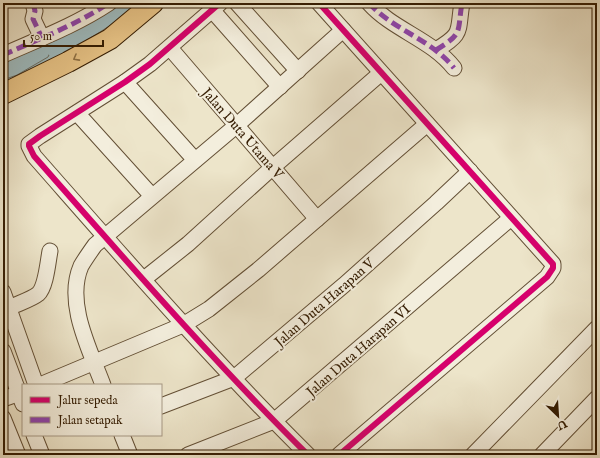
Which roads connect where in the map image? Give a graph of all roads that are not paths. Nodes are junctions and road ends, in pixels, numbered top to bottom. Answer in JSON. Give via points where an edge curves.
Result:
{"nodes":[{"id":1,"x":33,"y":3,"type":"edge"},
{"id":2,"x":109,"y":3,"type":"edge"},
{"id":3,"x":153,"y":3,"type":"edge"},
{"id":4,"x":237,"y":3,"type":"edge"},
{"id":5,"x":319,"y":3,"type":"edge"},
{"id":6,"x":369,"y":3,"type":"edge"},
{"id":7,"x":462,"y":3,"type":"edge"},
{"id":8,"x":216,"y":7,"type":"edge"},
{"id":9,"x":343,"y":30,"type":"junction"},
{"id":10,"x":42,"y":38,"type":"junction"},
{"id":11,"x":170,"y":48,"type":"junction"},
{"id":12,"x":436,"y":50,"type":"junction"},
{"id":13,"x":3,"y":55,"type":"edge"},
{"id":14,"x":454,"y":68,"type":"dead end"},
{"id":15,"x":298,"y":71,"type":"junction"},
{"id":16,"x":381,"y":73,"type":"junction"},
{"id":17,"x":125,"y":82,"type":"junction"},
{"id":18,"x":280,"y":87,"type":"junction"},
{"id":19,"x":3,"y":94,"type":"edge"},
{"id":20,"x":77,"y":113,"type":"junction"},
{"id":21,"x":427,"y":124,"type":"junction"},
{"id":22,"x":237,"y":125,"type":"junction"},
{"id":23,"x":195,"y":160,"type":"junction"},
{"id":24,"x":273,"y":167,"type":"junction"},
{"id":25,"x":470,"y":171,"type":"junction"},
{"id":26,"x":152,"y":196,"type":"junction"},
{"id":27,"x":317,"y":218,"type":"junction"},
{"id":28,"x":511,"y":218,"type":"junction"},
{"id":29,"x":105,"y":236,"type":"junction"},
{"id":30,"x":50,"y":251,"type":"dead end"},
{"id":31,"x":144,"y":279,"type":"junction"},
{"id":32,"x":5,"y":298,"type":"edge"},
{"id":33,"x":183,"y":325,"type":"junction"},
{"id":34,"x":597,"y":328,"type":"edge"},
{"id":35,"x":3,"y":351,"type":"edge"},
{"id":36,"x":95,"y":363,"type":"junction"},
{"id":37,"x":234,"y":378,"type":"junction"},
{"id":38,"x":36,"y":384,"type":"edge"},
{"id":39,"x":42,"y":384,"type":"edge"},
{"id":40,"x":103,"y":384,"type":"edge"},
{"id":41,"x":22,"y":396,"type":"edge"},
{"id":42,"x":597,"y":398,"type":"edge"},
{"id":43,"x":3,"y":399,"type":"edge"},
{"id":44,"x":162,"y":406,"type":"edge"},
{"id":45,"x":3,"y":418,"type":"edge"},
{"id":46,"x":274,"y":422,"type":"junction"},
{"id":47,"x":34,"y":436,"type":"edge"},
{"id":48,"x":122,"y":436,"type":"edge"},
{"id":49,"x":18,"y":455,"type":"edge"},
{"id":50,"x":42,"y":455,"type":"edge"},
{"id":51,"x":130,"y":455,"type":"edge"},
{"id":52,"x":188,"y":455,"type":"edge"},
{"id":53,"x":308,"y":455,"type":"edge"},
{"id":54,"x":339,"y":455,"type":"edge"},
{"id":55,"x":473,"y":455,"type":"edge"},
{"id":56,"x":542,"y":455,"type":"edge"}],
"edges":[{"from":1,"to":10,"type":"street","via":[[33,19]]},
{"from":2,"to":10,"type":"street","via":[[81,20]]},
{"from":3,"to":19,"type":"main road","one_way":true,"via":[[110,39]]},
{"from":4,"to":15,"type":"street"},
{"from":5,"to":9,"type":"street"},
{"from":6,"to":12,"type":"street","via":[[385,17]]},
{"from":7,"to":12,"type":"street","via":[[457,34]]},
{"from":8,"to":11,"type":"street"},
{"from":8,"to":18,"type":"street"},
{"from":9,"to":15,"type":"street"},
{"from":9,"to":16,"type":"street"},
{"from":10,"to":13,"type":"street"},
{"from":11,"to":17,"type":"street"},
{"from":11,"to":22,"type":"street","name":"Jalan Duta Utama V"},
{"from":12,"to":14,"type":"street"},
{"from":15,"to":18,"type":"street"},
{"from":16,"to":21,"type":"street"},
{"from":16,"to":24,"type":"street"},
{"from":17,"to":20,"type":"street"},
{"from":17,"to":23,"type":"street"},
{"from":18,"to":22,"type":"street"},
{"from":20,"to":26,"type":"street"},
{"from":20,"to":29,"type":"street","via":[[40,136],[29,146],[34,156]]},
{"from":21,"to":25,"type":"street"},
{"from":21,"to":27,"type":"street"},
{"from":22,"to":23,"type":"street"},
{"from":22,"to":24,"type":"street","name":"Jalan Duta Utama V"},
{"from":23,"to":26,"type":"street"},
{"from":24,"to":27,"type":"street","name":"Jalan Duta Utama V"},
{"from":24,"to":31,"type":"street","via":[[188,244]]},
{"from":25,"to":28,"type":"street"},
{"from":25,"to":37,"type":"street","name":"Jalan Duta Harapan V","via":[[344,285]]},
{"from":26,"to":29,"type":"street"},
{"from":27,"to":33,"type":"street","via":[[237,287]]},
{"from":28,"to":46,"type":"street","name":"Jalan Duta Harapan VI"},
{"from":28,"to":54,"type":"street","via":[[553,264],[547,277]]},
{"from":29,"to":31,"type":"street"},
{"from":29,"to":36,"type":"street","via":[[95,245],[82,266],[76,291],[78,314]]},
{"from":30,"to":32,"type":"street","via":[[42,289],[38,294]]},
{"from":31,"to":33,"type":"street"},
{"from":32,"to":38,"type":"street"},
{"from":33,"to":36,"type":"street"},
{"from":33,"to":37,"type":"street"},
{"from":34,"to":55,"type":"street"},
{"from":35,"to":41,"type":"street"},
{"from":36,"to":39,"type":"street"},
{"from":36,"to":40,"type":"street"},
{"from":37,"to":44,"type":"street","name":"Jalan Duta Harapan V"},
{"from":37,"to":46,"type":"street"},
{"from":41,"to":43,"type":"street"},
{"from":42,"to":56,"type":"street"},
{"from":45,"to":49,"type":"street"},
{"from":46,"to":52,"type":"street","name":"Jalan Duta Harapan VI"},
{"from":46,"to":53,"type":"street"},
{"from":47,"to":50,"type":"street"},
{"from":48,"to":51,"type":"street"}]}
